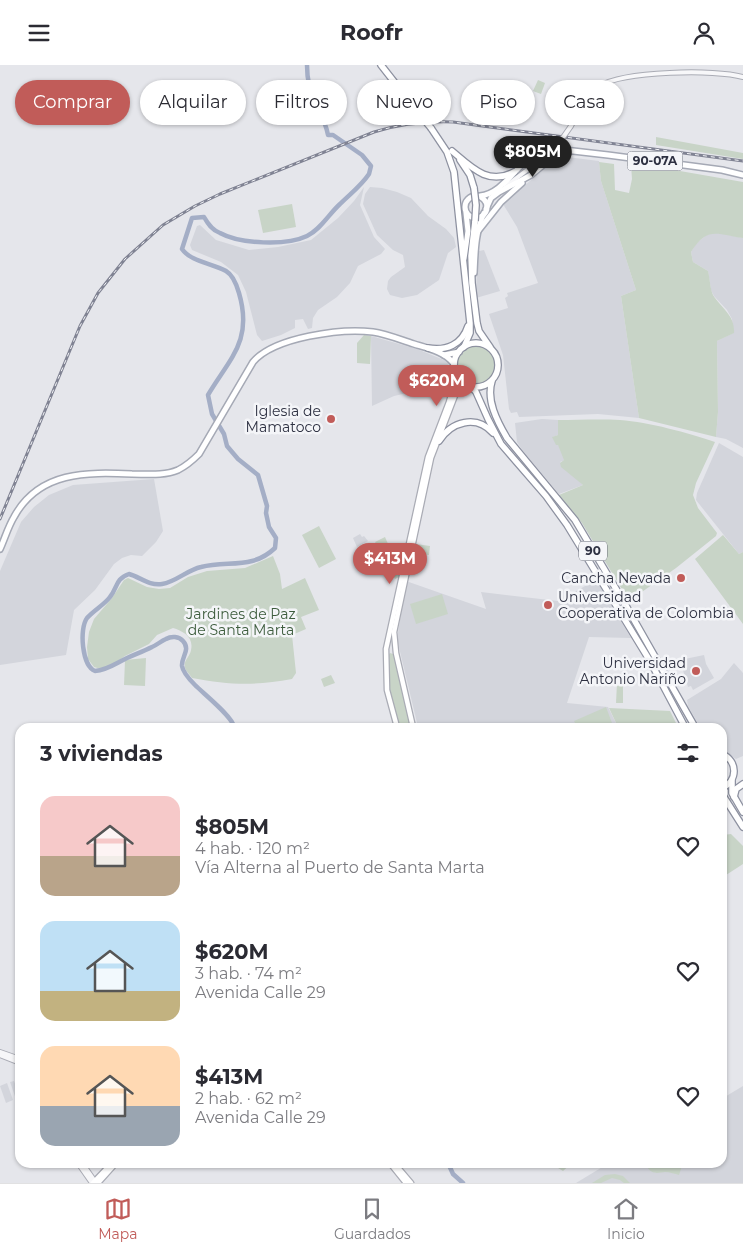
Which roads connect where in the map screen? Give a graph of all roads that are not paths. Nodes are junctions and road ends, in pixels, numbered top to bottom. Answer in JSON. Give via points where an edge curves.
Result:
{"nodes":[{"id":1,"x":382,"y":65,"type":"edge"},
{"id":2,"x":743,"y":77,"type":"edge"},
{"id":3,"x":438,"y":137,"type":"junction"},
{"id":4,"x":566,"y":150,"type":"junction"},
{"id":5,"x":452,"y":151,"type":"junction"},
{"id":6,"x":532,"y":155,"type":"junction"},
{"id":7,"x":546,"y":164,"type":"junction"},
{"id":8,"x":514,"y":172,"type":"junction"},
{"id":9,"x":743,"y":175,"type":"edge"},
{"id":10,"x":527,"y":178,"type":"junction"},
{"id":11,"x":498,"y":191,"type":"junction"},
{"id":12,"x":480,"y":196,"type":"junction"},
{"id":13,"x":485,"y":211,"type":"junction"},
{"id":14,"x":466,"y":214,"type":"junction"},
{"id":15,"x":478,"y":231,"type":"junction"},
{"id":16,"x":461,"y":233,"type":"junction"},
{"id":17,"x":464,"y":260,"type":"junction"},
{"id":18,"x":472,"y":283,"type":"junction"},
{"id":19,"x":469,"y":314,"type":"junction"},
{"id":20,"x":464,"y":347,"type":"junction"},
{"id":21,"x":428,"y":348,"type":"junction"},
{"id":22,"x":491,"y":349,"type":"junction"},
{"id":23,"x":458,"y":352,"type":"junction"},
{"id":24,"x":443,"y":355,"type":"junction"},
{"id":25,"x":454,"y":364,"type":"junction"},
{"id":26,"x":456,"y":373,"type":"junction"},
{"id":27,"x":492,"y":381,"type":"junction"},
{"id":28,"x":469,"y":386,"type":"junction"},
{"id":29,"x":439,"y":441,"type":"junction"},
{"id":30,"x":502,"y":444,"type":"junction"},
{"id":31,"x":0,"y":549,"type":"edge"},
{"id":32,"x":396,"y":723,"type":"edge"},
{"id":33,"x":412,"y":723,"type":"edge"},
{"id":34,"x":683,"y":723,"type":"edge"},
{"id":35,"x":693,"y":723,"type":"edge"},
{"id":36,"x":727,"y":757,"type":"edge"},
{"id":37,"x":732,"y":781,"type":"junction"},
{"id":38,"x":727,"y":784,"type":"edge"},
{"id":39,"x":743,"y":784,"type":"edge"},
{"id":40,"x":734,"y":797,"type":"junction"},
{"id":41,"x":727,"y":802,"type":"edge"},
{"id":42,"x":743,"y":812,"type":"edge"},
{"id":43,"x":743,"y":827,"type":"edge"},
{"id":44,"x":0,"y":1053,"type":"edge"},
{"id":45,"x":15,"y":1059,"type":"edge"},
{"id":46,"x":82,"y":1168,"type":"edge"},
{"id":47,"x":85,"y":1168,"type":"edge"},
{"id":48,"x":108,"y":1168,"type":"edge"},
{"id":49,"x":111,"y":1168,"type":"edge"},
{"id":50,"x":395,"y":1168,"type":"edge"},
{"id":51,"x":397,"y":1168,"type":"edge"},
{"id":52,"x":403,"y":1176,"type":"junction"},
{"id":53,"x":95,"y":1183,"type":"edge"},
{"id":54,"x":406,"y":1183,"type":"edge"},
{"id":55,"x":411,"y":1183,"type":"edge"}],
"edges":[{"from":1,"to":3,"type":"highway","number":"90","bridge":true},
{"from":2,"to":11,"type":"street","bridge":true,"via":[[720,73],[671,73],[641,75],[602,85],[593,91],[557,146]]},
{"from":3,"to":5,"type":"highway","number":"90"},
{"from":3,"to":16,"type":"highway","number":"90","via":[[453,166]]},
{"from":4,"to":6,"type":"main road","number":"90-07A","via":[[547,148]]},
{"from":4,"to":7,"type":"main road","number":"90-07A"},
{"from":4,"to":9,"type":"main road","number":"90-07A"},
{"from":5,"to":8,"type":"highway","via":[[485,175],[500,177]]},
{"from":5,"to":18,"type":"highway","number":"90","bridge":true,"via":[[466,168],[474,189]]},
{"from":6,"to":7,"type":"main road","via":[[544,153],[548,157]]},
{"from":6,"to":8,"type":"main road","number":"90-07A"},
{"from":7,"to":10,"type":"main road","number":"90-07A"},
{"from":8,"to":11,"type":"main road","number":"90-07A"},
{"from":10,"to":11,"type":"main road","number":"90-07A"},
{"from":10,"to":15,"type":"main road","via":[[501,202]]},
{"from":11,"to":12,"type":"main road","number":"90-07A"},
{"from":11,"to":13,"type":"main road","number":"90-07A"},
{"from":12,"to":13,"type":"main road","via":[[486,203]]},
{"from":12,"to":14,"type":"main road","via":[[467,199]]},
{"from":13,"to":14,"type":"main road","via":[[475,218]]},
{"from":13,"to":15,"type":"main road"},
{"from":14,"to":16,"type":"main road"},
{"from":14,"to":17,"type":"main road","via":[[468,231]]},
{"from":15,"to":18,"type":"main road"},
{"from":16,"to":17,"type":"highway","number":"90"},
{"from":17,"to":19,"type":"highway","number":"90"},
{"from":18,"to":22,"type":"highway","number":"90","via":[[479,331]]},
{"from":19,"to":20,"type":"highway","number":"90","via":[[470,333]]},
{"from":19,"to":21,"type":"highway","via":[[466,332],[454,345],[446,349]]},
{"from":20,"to":22,"type":"highway","via":[[478,343]]},
{"from":20,"to":23,"type":"highway"},
{"from":21,"to":24,"type":"main road"},
{"from":21,"to":31,"type":"main road","via":[[374,332],[349,331],[279,344],[258,356],[199,454],[188,464],[165,473],[100,473],[74,475],[55,481],[40,488],[24,503],[14,516]]},
{"from":22,"to":27,"type":"highway","number":"90","via":[[498,366]]},
{"from":23,"to":24,"type":"main road"},
{"from":23,"to":25,"type":"highway"},
{"from":24,"to":25,"type":"main road"},
{"from":25,"to":26,"type":"highway","number":"90"},
{"from":26,"to":28,"type":"highway","number":"90"},
{"from":26,"to":32,"type":"main road","via":[[449,402],[428,457],[386,649],[387,690]]},
{"from":27,"to":28,"type":"highway","via":[[481,387]]},
{"from":27,"to":35,"type":"highway","number":"90","via":[[491,399],[503,432],[575,520]]},
{"from":28,"to":29,"type":"main road","via":[[459,388],[456,393]]},
{"from":28,"to":30,"type":"highway","number":"90","via":[[479,397]]},
{"from":29,"to":30,"type":"highway","via":[[450,427],[466,422],[484,425]]},
{"from":29,"to":33,"type":"main road","via":[[432,458],[394,632]]},
{"from":30,"to":34,"type":"highway","number":"90","via":[[567,525],[650,661]]},
{"from":36,"to":37,"type":"highway","via":[[734,764]]},
{"from":37,"to":38,"type":"highway"},
{"from":37,"to":40,"type":"highway"},
{"from":39,"to":40,"type":"highway","via":[[736,789]]},
{"from":40,"to":42,"type":"highway"},
{"from":41,"to":43,"type":"highway"},
{"from":44,"to":45,"type":"street"},
{"from":46,"to":53,"type":"street"},
{"from":47,"to":53,"type":"street"},
{"from":48,"to":53,"type":"main road"},
{"from":49,"to":53,"type":"main road"},
{"from":50,"to":52,"type":"main road"},
{"from":51,"to":52,"type":"main road"},
{"from":52,"to":54,"type":"main road"},
{"from":52,"to":55,"type":"main road"}]}
